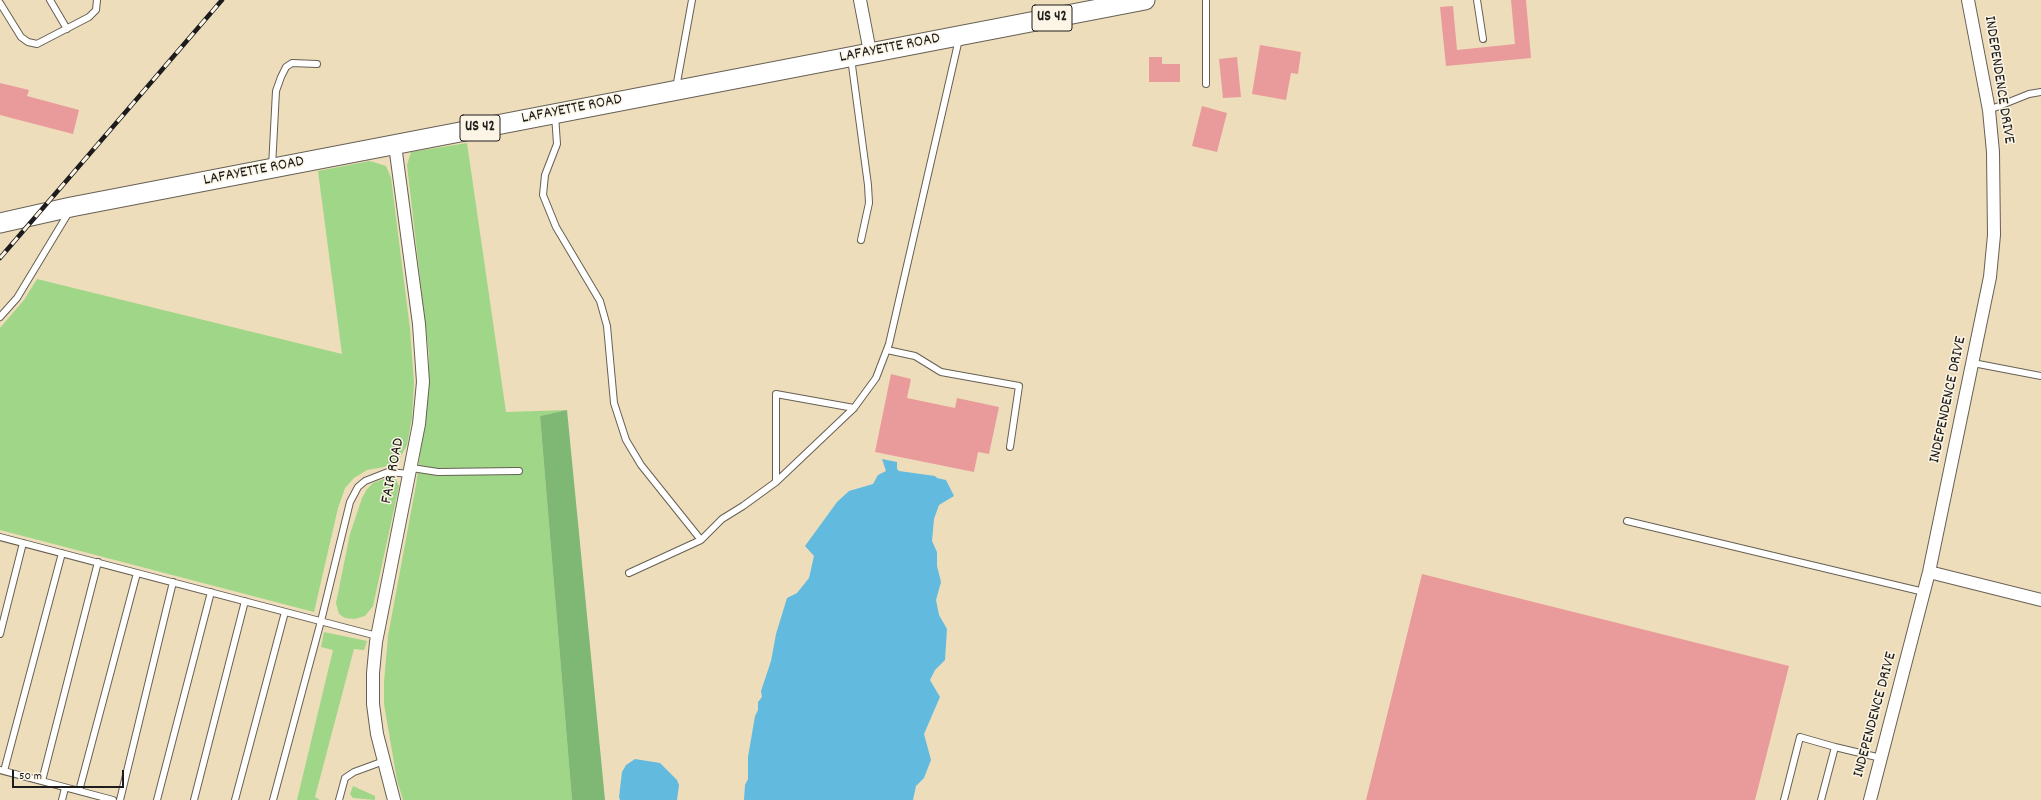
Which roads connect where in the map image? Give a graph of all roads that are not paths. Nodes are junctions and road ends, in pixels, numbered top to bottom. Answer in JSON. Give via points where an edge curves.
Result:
{"nodes":[{"id":1,"x":50,"y":0,"type":"edge"},
{"id":2,"x":97,"y":0,"type":"edge"},
{"id":3,"x":692,"y":0,"type":"edge"},
{"id":4,"x":860,"y":0,"type":"edge"},
{"id":5,"x":1144,"y":0,"type":"edge"},
{"id":6,"x":1206,"y":0,"type":"edge"},
{"id":7,"x":1477,"y":0,"type":"edge"},
{"id":8,"x":1968,"y":0,"type":"edge"},
{"id":9,"x":0,"y":3,"type":"edge"},
{"id":10,"x":67,"y":29,"type":"junction"},
{"id":11,"x":960,"y":35,"type":"junction"},
{"id":12,"x":1483,"y":39,"type":"dead end"},
{"id":13,"x":870,"y":52,"type":"junction"},
{"id":14,"x":851,"y":56,"type":"junction"},
{"id":15,"x":317,"y":64,"type":"dead end"},
{"id":16,"x":1206,"y":84,"type":"dead end"},
{"id":17,"x":676,"y":90,"type":"junction"},
{"id":18,"x":2041,"y":92,"type":"edge"},
{"id":19,"x":1989,"y":110,"type":"junction"},
{"id":20,"x":554,"y":114,"type":"junction"},
{"id":21,"x":395,"y":145,"type":"junction"},
{"id":22,"x":272,"y":168,"type":"junction"},
{"id":23,"x":71,"y":207,"type":"junction"},
{"id":24,"x":0,"y":223,"type":"edge"},
{"id":25,"x":861,"y":240,"type":"dead end"},
{"id":26,"x":0,"y":318,"type":"edge"},
{"id":27,"x":887,"y":350,"type":"junction"},
{"id":28,"x":1973,"y":363,"type":"junction"},
{"id":29,"x":2041,"y":376,"type":"edge"},
{"id":30,"x":854,"y":408,"type":"junction"},
{"id":31,"x":1010,"y":447,"type":"dead end"},
{"id":32,"x":411,"y":471,"type":"junction"},
{"id":33,"x":519,"y":471,"type":"dead end"},
{"id":34,"x":776,"y":482,"type":"junction"},
{"id":35,"x":1627,"y":521,"type":"dead end"},
{"id":36,"x":0,"y":537,"type":"edge"},
{"id":37,"x":700,"y":540,"type":"junction"},
{"id":38,"x":23,"y":543,"type":"junction"},
{"id":39,"x":62,"y":553,"type":"junction"},
{"id":40,"x":98,"y":562,"type":"junction"},
{"id":41,"x":1929,"y":572,"type":"junction"},
{"id":42,"x":136,"y":573,"type":"junction"},
{"id":43,"x":629,"y":573,"type":"dead end"},
{"id":44,"x":173,"y":582,"type":"junction"},
{"id":45,"x":211,"y":592,"type":"junction"},
{"id":46,"x":1924,"y":592,"type":"junction"},
{"id":47,"x":2041,"y":600,"type":"edge"},
{"id":48,"x":245,"y":601,"type":"junction"},
{"id":49,"x":285,"y":612,"type":"junction"},
{"id":50,"x":321,"y":621,"type":"junction"},
{"id":51,"x":0,"y":634,"type":"edge"},
{"id":52,"x":377,"y":636,"type":"junction"},
{"id":53,"x":1835,"y":747,"type":"junction"},
{"id":54,"x":1881,"y":758,"type":"junction"},
{"id":55,"x":384,"y":761,"type":"junction"},
{"id":56,"x":2,"y":771,"type":"edge"},
{"id":57,"x":42,"y":781,"type":"junction"},
{"id":58,"x":65,"y":788,"type":"junction"},
{"id":59,"x":79,"y":791,"type":"junction"},
{"id":60,"x":62,"y":800,"type":"edge"},
{"id":61,"x":112,"y":800,"type":"edge"},
{"id":62,"x":120,"y":800,"type":"edge"},
{"id":63,"x":157,"y":800,"type":"edge"},
{"id":64,"x":194,"y":800,"type":"edge"},
{"id":65,"x":235,"y":800,"type":"edge"},
{"id":66,"x":273,"y":800,"type":"edge"},
{"id":67,"x":339,"y":800,"type":"edge"},
{"id":68,"x":394,"y":800,"type":"edge"},
{"id":69,"x":1784,"y":800,"type":"edge"},
{"id":70,"x":1821,"y":800,"type":"edge"},
{"id":71,"x":1870,"y":800,"type":"edge"}],
"edges":[{"from":1,"to":10,"type":"lane"},
{"from":2,"to":10,"type":"lane","via":[[96,10],[90,17]]},
{"from":3,"to":17,"type":"lane"},
{"from":4,"to":13,"type":"street"},
{"from":5,"to":11,"type":"main road","name":"LAFAYETTE ROAD","number":"US 42"},
{"from":6,"to":16,"type":"lane"},
{"from":7,"to":12,"type":"lane"},
{"from":8,"to":19,"type":"street","name":"INDEPENDENCE DRIVE"},
{"from":9,"to":10,"type":"lane","via":[[21,37],[28,42],[37,44]]},
{"from":11,"to":13,"type":"main road","name":"LAFAYETTE ROAD","number":"US 42"},
{"from":11,"to":27,"type":"lane"},
{"from":13,"to":14,"type":"main road","name":"LAFAYETTE ROAD","number":"US 42"},
{"from":14,"to":17,"type":"main road","name":"LAFAYETTE ROAD","number":"US 42"},
{"from":14,"to":25,"type":"lane","via":[[869,203]]},
{"from":15,"to":22,"type":"lane","via":[[292,63],[281,76],[276,99]]},
{"from":17,"to":20,"type":"main road","name":"LAFAYETTE ROAD","number":"US 42"},
{"from":18,"to":19,"type":"lane","via":[[2029,94]]},
{"from":19,"to":28,"type":"street","name":"INDEPENDENCE DRIVE","via":[[1994,159],[1994,235],[1990,277]]},
{"from":20,"to":21,"type":"main road","name":"LAFAYETTE ROAD","number":"US 42"},
{"from":20,"to":37,"type":"lane","via":[[557,144],[545,175],[543,195],[556,227],[600,301],[607,326],[614,403],[626,440],[641,465]]},
{"from":21,"to":22,"type":"main road","name":"LAFAYETTE ROAD","number":"US 42"},
{"from":21,"to":32,"type":"street","name":"FAIR ROAD","via":[[419,324],[423,382]]},
{"from":22,"to":23,"type":"main road","name":"LAFAYETTE ROAD","number":"US 42"},
{"from":23,"to":24,"type":"main road","name":"LAFAYETTE ROAD","number":"US 42"},
{"from":23,"to":26,"type":"lane","via":[[63,225],[17,298]]},
{"from":27,"to":30,"type":"lane","via":[[876,378]]},
{"from":27,"to":31,"type":"lane","via":[[915,356],[941,372],[1019,386]]},
{"from":28,"to":29,"type":"lane"},
{"from":28,"to":41,"type":"street","name":"INDEPENDENCE DRIVE"},
{"from":30,"to":34,"type":"lane"},
{"from":30,"to":34,"type":"lane","via":[[776,394]]},
{"from":32,"to":33,"type":"lane"},
{"from":32,"to":50,"type":"lane","via":[[388,472],[365,481],[358,487],[348,510]]},
{"from":32,"to":52,"type":"street","name":"FAIR ROAD"},
{"from":34,"to":37,"type":"lane","via":[[722,519]]},
{"from":35,"to":46,"type":"lane"},
{"from":36,"to":38,"type":"lane"},
{"from":37,"to":43,"type":"lane"},
{"from":38,"to":39,"type":"lane"},
{"from":38,"to":51,"type":"lane"},
{"from":39,"to":40,"type":"lane"},
{"from":39,"to":56,"type":"lane"},
{"from":40,"to":42,"type":"lane"},
{"from":40,"to":57,"type":"lane"},
{"from":41,"to":46,"type":"street","name":"INDEPENDENCE DRIVE"},
{"from":41,"to":47,"type":"street"},
{"from":42,"to":44,"type":"lane"},
{"from":42,"to":59,"type":"lane"},
{"from":44,"to":45,"type":"lane"},
{"from":44,"to":62,"type":"lane"},
{"from":45,"to":48,"type":"lane"},
{"from":45,"to":63,"type":"lane"},
{"from":46,"to":54,"type":"street","name":"INDEPENDENCE DRIVE"},
{"from":48,"to":49,"type":"lane"},
{"from":48,"to":64,"type":"lane"},
{"from":49,"to":50,"type":"lane"},
{"from":49,"to":65,"type":"lane"},
{"from":50,"to":52,"type":"lane"},
{"from":50,"to":66,"type":"lane"},
{"from":52,"to":55,"type":"street","name":"FAIR ROAD","via":[[373,704]]},
{"from":53,"to":54,"type":"lane"},
{"from":53,"to":69,"type":"lane","via":[[1800,737]]},
{"from":53,"to":70,"type":"lane"},
{"from":54,"to":71,"type":"street","name":"INDEPENDENCE DRIVE"},
{"from":55,"to":67,"type":"lane","via":[[345,778]]},
{"from":55,"to":68,"type":"street","name":"FAIR ROAD"},
{"from":56,"to":57,"type":"lane"},
{"from":57,"to":58,"type":"lane"},
{"from":58,"to":59,"type":"lane"},
{"from":58,"to":60,"type":"lane"},
{"from":59,"to":61,"type":"lane"}]}
